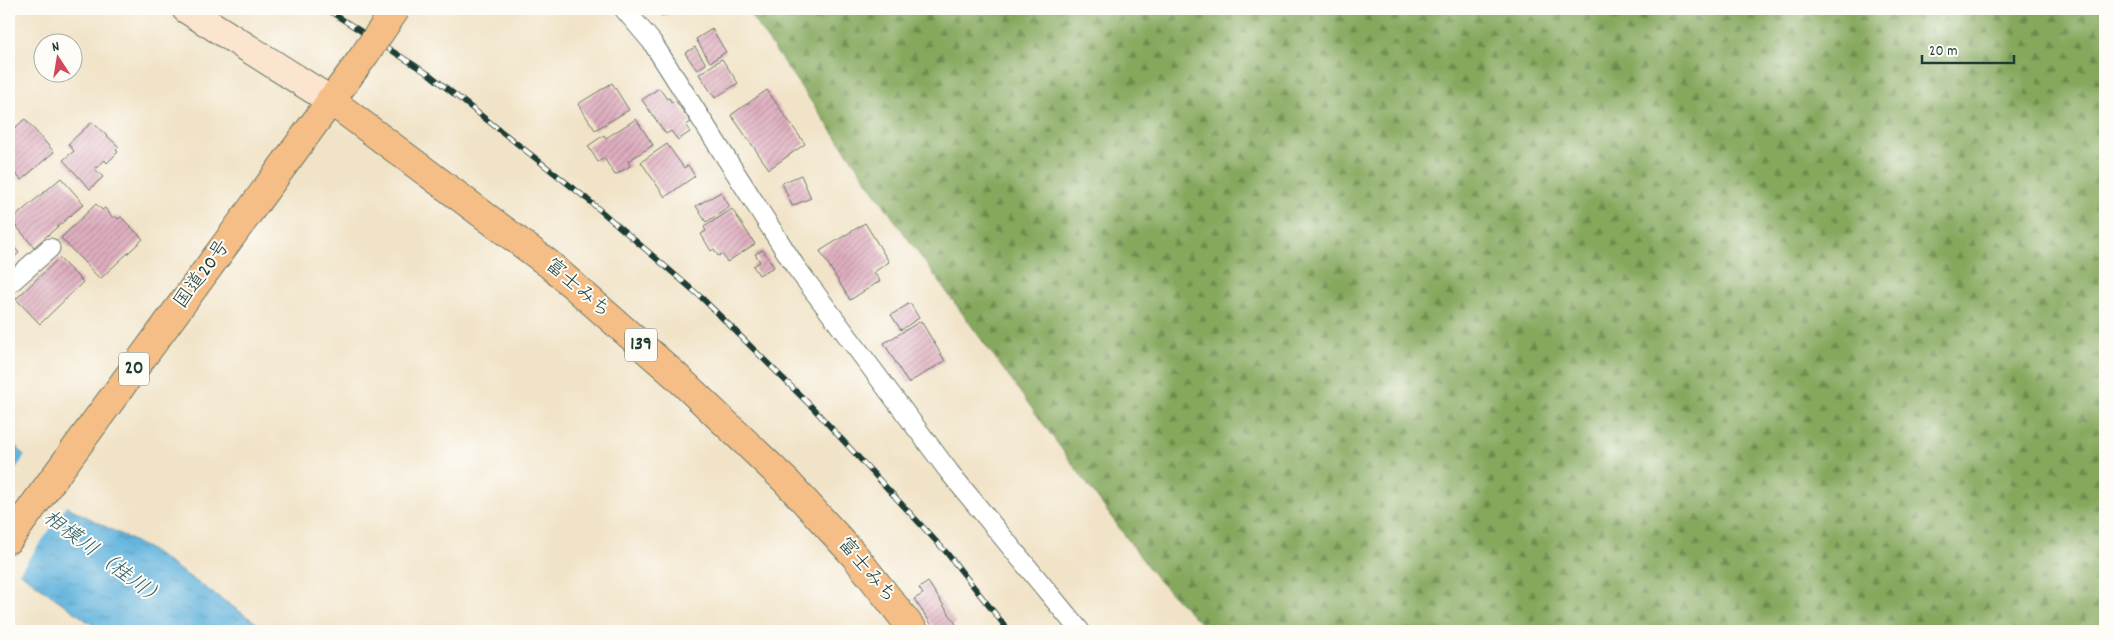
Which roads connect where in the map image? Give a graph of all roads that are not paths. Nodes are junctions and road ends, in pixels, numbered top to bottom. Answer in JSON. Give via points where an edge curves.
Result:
{"nodes":[{"id":1,"x":186,"y":9,"type":"edge"},
{"id":2,"x":396,"y":9,"type":"edge"},
{"id":3,"x":624,"y":9,"type":"edge"},
{"id":4,"x":330,"y":100,"type":"junction"},
{"id":5,"x":50,"y":248,"type":"dead end"},
{"id":6,"x":9,"y":284,"type":"edge"},
{"id":7,"x":9,"y":539,"type":"edge"},
{"id":8,"x":914,"y":631,"type":"edge"},
{"id":9,"x":1080,"y":631,"type":"edge"}],
"edges":[{"from":1,"to":4,"type":"street","name":"富士みち"},
{"from":2,"to":4,"type":"highway","name":"国道20号","number":"20","bridge":true},
{"from":3,"to":9,"type":"lane","via":[[652,42],[796,266],[950,472]]},
{"from":4,"to":7,"type":"highway","name":"国道20号","number":"20"},
{"from":4,"to":8,"type":"highway","name":"富士みち","number":"139","via":[[549,264],[675,375],[786,481],[854,555]]},
{"from":5,"to":6,"type":"lane"}]}
